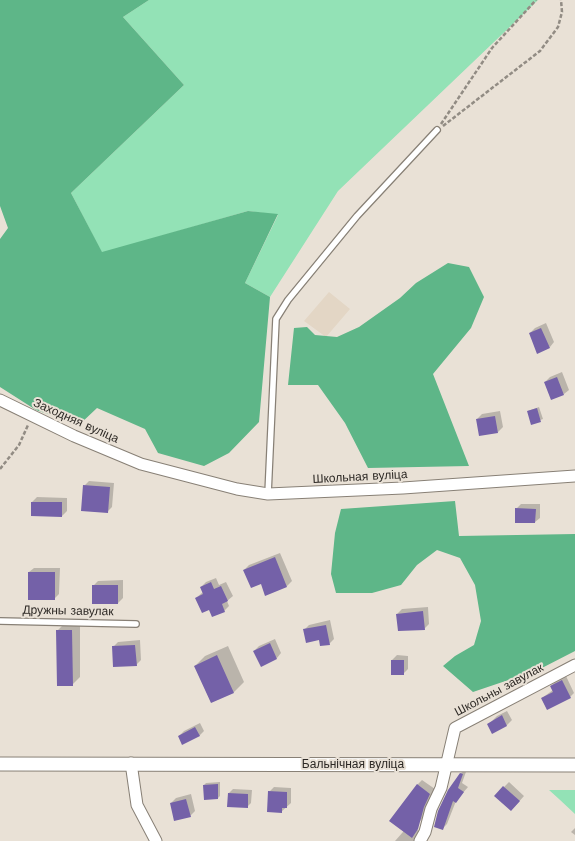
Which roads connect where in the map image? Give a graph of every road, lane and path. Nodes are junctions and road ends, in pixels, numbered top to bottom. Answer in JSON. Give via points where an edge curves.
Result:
{"nodes":[{"id":1,"x":536,"y":0,"type":"edge"},
{"id":2,"x":560,"y":0,"type":"edge"},
{"id":3,"x":437,"y":130,"type":"junction"},
{"id":4,"x":0,"y":400,"type":"edge"},
{"id":5,"x":32,"y":416,"type":"junction"},
{"id":6,"x":145,"y":465,"type":"joint"},
{"id":7,"x":0,"y":469,"type":"edge"},
{"id":8,"x":575,"y":476,"type":"edge"},
{"id":9,"x":268,"y":494,"type":"junction"},
{"id":10,"x":0,"y":621,"type":"edge"},
{"id":11,"x":136,"y":624,"type":"dead end"},
{"id":12,"x":575,"y":665,"type":"edge"},
{"id":13,"x":131,"y":763,"type":"junction"},
{"id":14,"x":0,"y":764,"type":"edge"},
{"id":15,"x":447,"y":764,"type":"junction"},
{"id":16,"x":575,"y":765,"type":"edge"},
{"id":17,"x":156,"y":841,"type":"edge"},
{"id":18,"x":420,"y":841,"type":"edge"}],
"edges":[{"from":1,"to":3,"type":"path","via":[[492,48]]},
{"from":2,"to":3,"type":"path","via":[[562,12],[558,27],[540,51]]},
{"from":3,"to":9,"type":"lane","via":[[357,216],[288,300],[276,319]]},
{"from":4,"to":5,"type":"street","name":"Заходняя вуліца"},
{"from":5,"to":6,"type":"street","name":"Заходняя вуліца"},
{"from":5,"to":7,"type":"path","via":[[19,445]]},
{"from":6,"to":9,"type":"street","name":"Школьная вуліца","via":[[237,489]]},
{"from":8,"to":9,"type":"street","name":"Школьная вуліца"},
{"from":10,"to":11,"type":"lane","name":"Дружны завулак"},
{"from":12,"to":15,"type":"street","name":"Школьны завулак","via":[[456,728]]},
{"from":13,"to":14,"type":"street","name":"Бальнічная вуліца"},
{"from":13,"to":15,"type":"street","name":"Бальнічная вуліца"},
{"from":13,"to":17,"type":"street","via":[[137,805]]},
{"from":15,"to":16,"type":"street","name":"Бальнічная вуліца"},
{"from":15,"to":18,"type":"street","name":"Школьны завулак","via":[[441,788]]}]}
